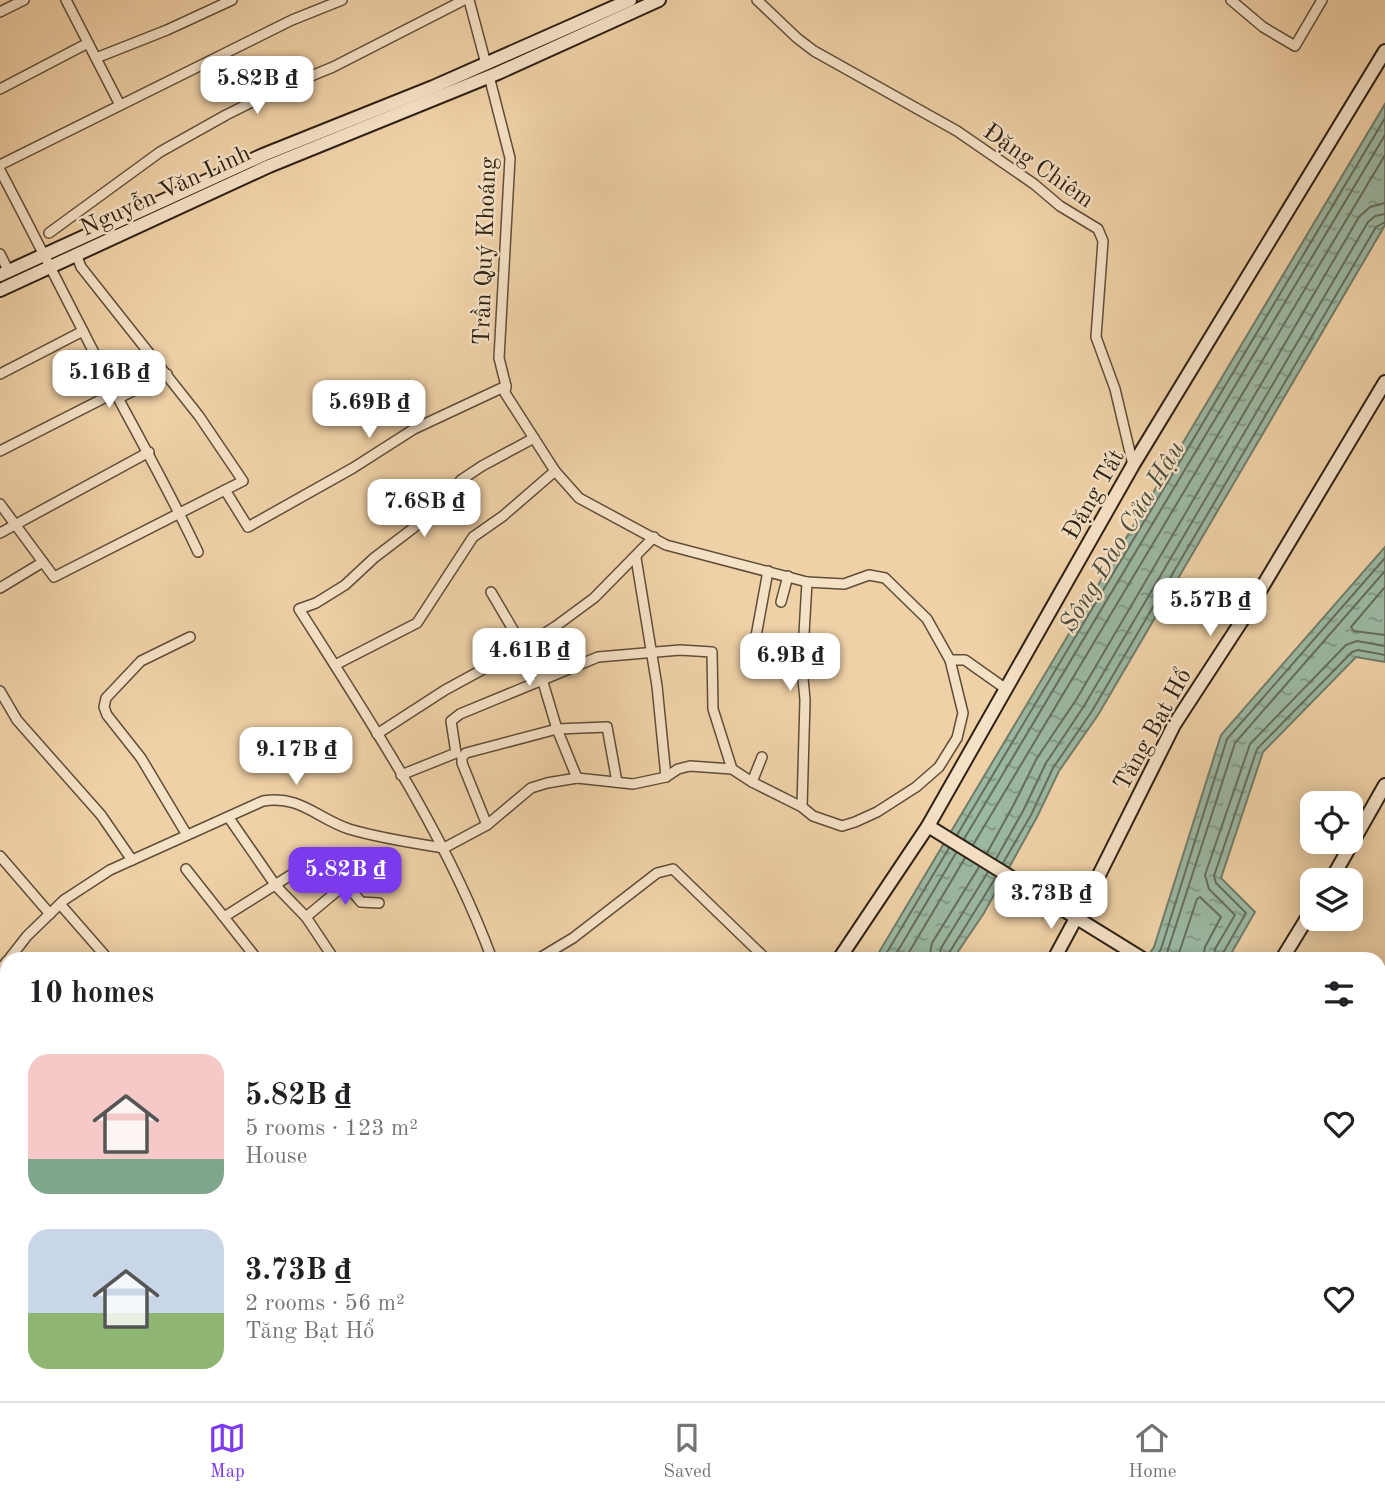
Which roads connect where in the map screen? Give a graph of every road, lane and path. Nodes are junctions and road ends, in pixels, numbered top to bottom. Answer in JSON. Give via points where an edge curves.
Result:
{"nodes":[{"id":1,"x":24,"y":0,"type":"edge"},
{"id":2,"x":66,"y":0,"type":"edge"},
{"id":3,"x":232,"y":0,"type":"edge"},
{"id":4,"x":342,"y":0,"type":"edge"},
{"id":5,"x":466,"y":0,"type":"edge"},
{"id":6,"x":630,"y":0,"type":"edge"},
{"id":7,"x":659,"y":0,"type":"edge"},
{"id":8,"x":757,"y":0,"type":"edge"},
{"id":9,"x":1231,"y":0,"type":"edge"},
{"id":10,"x":1322,"y":0,"type":"edge"},
{"id":11,"x":0,"y":12,"type":"edge"},
{"id":12,"x":88,"y":43,"type":"junction"},
{"id":13,"x":1385,"y":51,"type":"edge"},
{"id":14,"x":96,"y":58,"type":"junction"},
{"id":15,"x":487,"y":70,"type":"junction"},
{"id":16,"x":0,"y":89,"type":"edge"},
{"id":17,"x":120,"y":105,"type":"junction"},
{"id":18,"x":266,"y":160,"type":"junction"},
{"id":19,"x":0,"y":167,"type":"edge"},
{"id":20,"x":49,"y":233,"type":"dead end"},
{"id":21,"x":0,"y":254,"type":"edge"},
{"id":22,"x":76,"y":254,"type":"junction"},
{"id":23,"x":48,"y":260,"type":"junction"},
{"id":24,"x":4,"y":274,"type":"edge"},
{"id":25,"x":0,"y":290,"type":"edge"},
{"id":26,"x":83,"y":331,"type":"junction"},
{"id":27,"x":0,"y":374,"type":"edge"},
{"id":28,"x":167,"y":374,"type":"junction"},
{"id":29,"x":1385,"y":382,"type":"edge"},
{"id":30,"x":506,"y":386,"type":"junction"},
{"id":31,"x":117,"y":395,"type":"junction"},
{"id":32,"x":534,"y":438,"type":"junction"},
{"id":33,"x":0,"y":451,"type":"edge"},
{"id":34,"x":149,"y":452,"type":"junction"},
{"id":35,"x":1133,"y":465,"type":"junction"},
{"id":36,"x":555,"y":471,"type":"junction"},
{"id":37,"x":225,"y":490,"type":"junction"},
{"id":38,"x":0,"y":505,"type":"edge"},
{"id":39,"x":180,"y":513,"type":"junction"},
{"id":40,"x":14,"y":524,"type":"junction"},
{"id":41,"x":0,"y":533,"type":"edge"},
{"id":42,"x":654,"y":537,"type":"junction"},
{"id":43,"x":198,"y":552,"type":"dead end"},
{"id":44,"x":636,"y":558,"type":"junction"},
{"id":45,"x":43,"y":562,"type":"junction"},
{"id":46,"x":768,"y":571,"type":"junction"},
{"id":47,"x":788,"y":576,"type":"junction"},
{"id":48,"x":807,"y":582,"type":"junction"},
{"id":49,"x":0,"y":588,"type":"edge"},
{"id":50,"x":491,"y":592,"type":"dead end"},
{"id":51,"x":781,"y":602,"type":"dead end"},
{"id":52,"x":756,"y":636,"type":"dead end"},
{"id":53,"x":190,"y":637,"type":"dead end"},
{"id":54,"x":524,"y":647,"type":"junction"},
{"id":55,"x":652,"y":653,"type":"junction"},
{"id":56,"x":950,"y":660,"type":"junction"},
{"id":57,"x":335,"y":665,"type":"junction"},
{"id":58,"x":542,"y":679,"type":"junction"},
{"id":59,"x":1006,"y":689,"type":"junction"},
{"id":60,"x":0,"y":691,"type":"edge"},
{"id":61,"x":556,"y":729,"type":"junction"},
{"id":62,"x":377,"y":734,"type":"junction"},
{"id":63,"x":461,"y":753,"type":"junction"},
{"id":64,"x":762,"y":757,"type":"dead end"},
{"id":65,"x":732,"y":769,"type":"junction"},
{"id":66,"x":401,"y":775,"type":"junction"},
{"id":67,"x":666,"y":776,"type":"junction"},
{"id":68,"x":577,"y":778,"type":"junction"},
{"id":69,"x":617,"y":782,"type":"junction"},
{"id":70,"x":752,"y":782,"type":"junction"},
{"id":71,"x":1385,"y":785,"type":"edge"},
{"id":72,"x":802,"y":807,"type":"junction"},
{"id":73,"x":229,"y":818,"type":"junction"},
{"id":74,"x":487,"y":825,"type":"junction"},
{"id":75,"x":928,"y":826,"type":"junction"},
{"id":76,"x":187,"y":835,"type":"junction"},
{"id":77,"x":444,"y":848,"type":"junction"},
{"id":78,"x":0,"y":856,"type":"edge"},
{"id":79,"x":321,"y":856,"type":"dead end"},
{"id":80,"x":132,"y":860,"type":"junction"},
{"id":81,"x":1338,"y":868,"type":"edge"},
{"id":82,"x":186,"y":869,"type":"dead end"},
{"id":83,"x":276,"y":886,"type":"junction"},
{"id":84,"x":379,"y":903,"type":"dead end"},
{"id":85,"x":60,"y":904,"type":"junction"},
{"id":86,"x":50,"y":914,"type":"junction"},
{"id":87,"x":306,"y":916,"type":"junction"},
{"id":88,"x":224,"y":917,"type":"junction"},
{"id":89,"x":1077,"y":919,"type":"junction"},
{"id":90,"x":1300,"y":930,"type":"edge"},
{"id":91,"x":14,"y":952,"type":"edge"},
{"id":92,"x":102,"y":952,"type":"edge"},
{"id":93,"x":252,"y":952,"type":"edge"},
{"id":94,"x":329,"y":952,"type":"edge"},
{"id":95,"x":489,"y":952,"type":"edge"},
{"id":96,"x":551,"y":952,"type":"edge"},
{"id":97,"x":759,"y":952,"type":"edge"},
{"id":98,"x":844,"y":952,"type":"edge"},
{"id":99,"x":1058,"y":952,"type":"edge"},
{"id":100,"x":1131,"y":952,"type":"edge"},
{"id":101,"x":1286,"y":952,"type":"edge"}],
"edges":[{"from":1,"to":11,"type":"street"},
{"from":2,"to":12,"type":"street"},
{"from":3,"to":14,"type":"street"},
{"from":4,"to":17,"type":"street"},
{"from":5,"to":15,"type":"street","name":"Trần Quý Khoáng"},
{"from":5,"to":20,"type":"street","via":[[248,104],[160,152]]},
{"from":6,"to":15,"type":"main road","name":"Nguyễn Văn Linh"},
{"from":7,"to":15,"type":"main road","name":"Nguyễn Văn Linh"},
{"from":8,"to":35,"type":"street","name":"Đặng Chiêm","via":[[814,51],[957,131],[1098,229],[1103,241],[1096,337],[1115,389]]},
{"from":9,"to":10,"type":"street","via":[[1295,46]]},
{"from":12,"to":14,"type":"street"},
{"from":12,"to":16,"type":"street"},
{"from":13,"to":35,"type":"main road","name":"Đặng Tất"},
{"from":14,"to":17,"type":"street"},
{"from":15,"to":18,"type":"main road","name":"Nguyễn Văn Linh"},
{"from":15,"to":30,"type":"street","name":"Trần Quý Khoáng","via":[[510,158],[499,358]]},
{"from":17,"to":19,"type":"street"},
{"from":18,"to":22,"type":"main road","name":"Nguyễn Văn Linh"},
{"from":18,"to":23,"type":"main road","name":"Nguyễn Văn Linh"},
{"from":19,"to":23,"type":"street"},
{"from":21,"to":24,"type":"street"},
{"from":22,"to":23,"type":"main road","name":"Nguyễn Văn Linh"},
{"from":22,"to":28,"type":"street","via":[[81,267]]},
{"from":23,"to":24,"type":"main road","name":"Nguyễn Văn Linh"},
{"from":23,"to":25,"type":"main road","name":"Nguyễn Văn Linh"},
{"from":23,"to":26,"type":"street"},
{"from":26,"to":27,"type":"street"},
{"from":26,"to":31,"type":"street"},
{"from":28,"to":31,"type":"street"},
{"from":28,"to":37,"type":"street","via":[[243,481]]},
{"from":29,"to":89,"type":"main road","name":"Tăng Bạt Hổ","via":[[1174,725]]},
{"from":30,"to":32,"type":"street","name":"Trần Quý Khoáng","via":[[505,393]]},
{"from":30,"to":37,"type":"street","via":[[414,429],[248,527]]},
{"from":31,"to":33,"type":"street"},
{"from":31,"to":34,"type":"street"},
{"from":32,"to":36,"type":"street","name":"Trần Quý Khoáng"},
{"from":32,"to":57,"type":"street","via":[[461,480],[445,500],[345,585],[299,609]]},
{"from":34,"to":39,"type":"street"},
{"from":34,"to":40,"type":"street"},
{"from":35,"to":59,"type":"main road","name":"Đặng Tất"},
{"from":36,"to":42,"type":"street","name":"Trần Quý Khoáng","via":[[579,498]]},
{"from":36,"to":57,"type":"street","via":[[473,537],[417,623]]},
{"from":37,"to":39,"type":"street"},
{"from":38,"to":40,"type":"street"},
{"from":39,"to":43,"type":"street"},
{"from":39,"to":45,"type":"street","via":[[54,576]]},
{"from":40,"to":41,"type":"street"},
{"from":40,"to":45,"type":"street"},
{"from":42,"to":44,"type":"street"},
{"from":42,"to":46,"type":"street","name":"Trần Quý Khoáng","via":[[666,545]]},
{"from":44,"to":54,"type":"street","via":[[594,598]]},
{"from":44,"to":55,"type":"street"},
{"from":45,"to":49,"type":"street"},
{"from":46,"to":47,"type":"street","name":"Trần Quý Khoáng"},
{"from":46,"to":52,"type":"street"},
{"from":47,"to":48,"type":"street","name":"Trần Quý Khoáng"},
{"from":47,"to":51,"type":"street"},
{"from":48,"to":56,"type":"street","name":"Trần Quý Khoáng","via":[[844,584],[869,575],[885,578],[927,619]]},
{"from":48,"to":72,"type":"street"},
{"from":50,"to":54,"type":"street"},
{"from":53,"to":76,"type":"street","via":[[141,661],[106,698],[104,707]]},
{"from":54,"to":58,"type":"street"},
{"from":54,"to":62,"type":"street","via":[[444,690]]},
{"from":55,"to":58,"type":"street","via":[[597,657]]},
{"from":55,"to":65,"type":"street","via":[[712,652],[713,709]]},
{"from":55,"to":67,"type":"street"},
{"from":56,"to":59,"type":"street","via":[[965,660]]},
{"from":56,"to":72,"type":"street","name":"Trần Quý Khoáng","via":[[964,713],[957,738],[939,767],[877,812],[842,826]]},
{"from":57,"to":62,"type":"street"},
{"from":58,"to":61,"type":"street"},
{"from":58,"to":63,"type":"street","via":[[451,721]]},
{"from":59,"to":75,"type":"main road","name":"Đặng Tất"},
{"from":60,"to":80,"type":"street","via":[[17,720],[101,815]]},
{"from":61,"to":63,"type":"street"},
{"from":61,"to":68,"type":"street"},
{"from":61,"to":69,"type":"street","via":[[607,727]]},
{"from":62,"to":66,"type":"street"},
{"from":63,"to":66,"type":"street"},
{"from":63,"to":74,"type":"street"},
{"from":64,"to":70,"type":"street"},
{"from":65,"to":67,"type":"street","via":[[690,766]]},
{"from":65,"to":70,"type":"street","name":"Trần Quý Khoáng"},
{"from":66,"to":77,"type":"street"},
{"from":67,"to":69,"type":"street","via":[[633,784]]},
{"from":68,"to":69,"type":"street"},
{"from":68,"to":74,"type":"street","via":[[531,788]]},
{"from":70,"to":72,"type":"street","name":"Trần Quý Khoáng"},
{"from":71,"to":81,"type":"main road"},
{"from":73,"to":76,"type":"street"},
{"from":73,"to":77,"type":"street","via":[[280,798],[346,828]]},
{"from":73,"to":83,"type":"street"},
{"from":74,"to":77,"type":"street"},
{"from":75,"to":89,"type":"main road"},
{"from":75,"to":98,"type":"main road","name":"Đặng Tất"},
{"from":76,"to":80,"type":"street"},
{"from":77,"to":95,"type":"street"},
{"from":78,"to":86,"type":"street"},
{"from":79,"to":83,"type":"street"},
{"from":80,"to":85,"type":"street"},
{"from":82,"to":88,"type":"street"},
{"from":83,"to":87,"type":"street"},
{"from":83,"to":88,"type":"street"},
{"from":84,"to":87,"type":"street","via":[[361,902],[351,889],[342,887]]},
{"from":85,"to":86,"type":"street"},
{"from":85,"to":92,"type":"street"},
{"from":86,"to":91,"type":"street"},
{"from":87,"to":94,"type":"street"},
{"from":88,"to":93,"type":"street"},
{"from":89,"to":99,"type":"main road","name":"Tăng Bạt Hổ"},
{"from":89,"to":100,"type":"main road"},
{"from":90,"to":101,"type":"main road"},
{"from":96,"to":97,"type":"street","via":[[657,873],[673,870]]}]}
